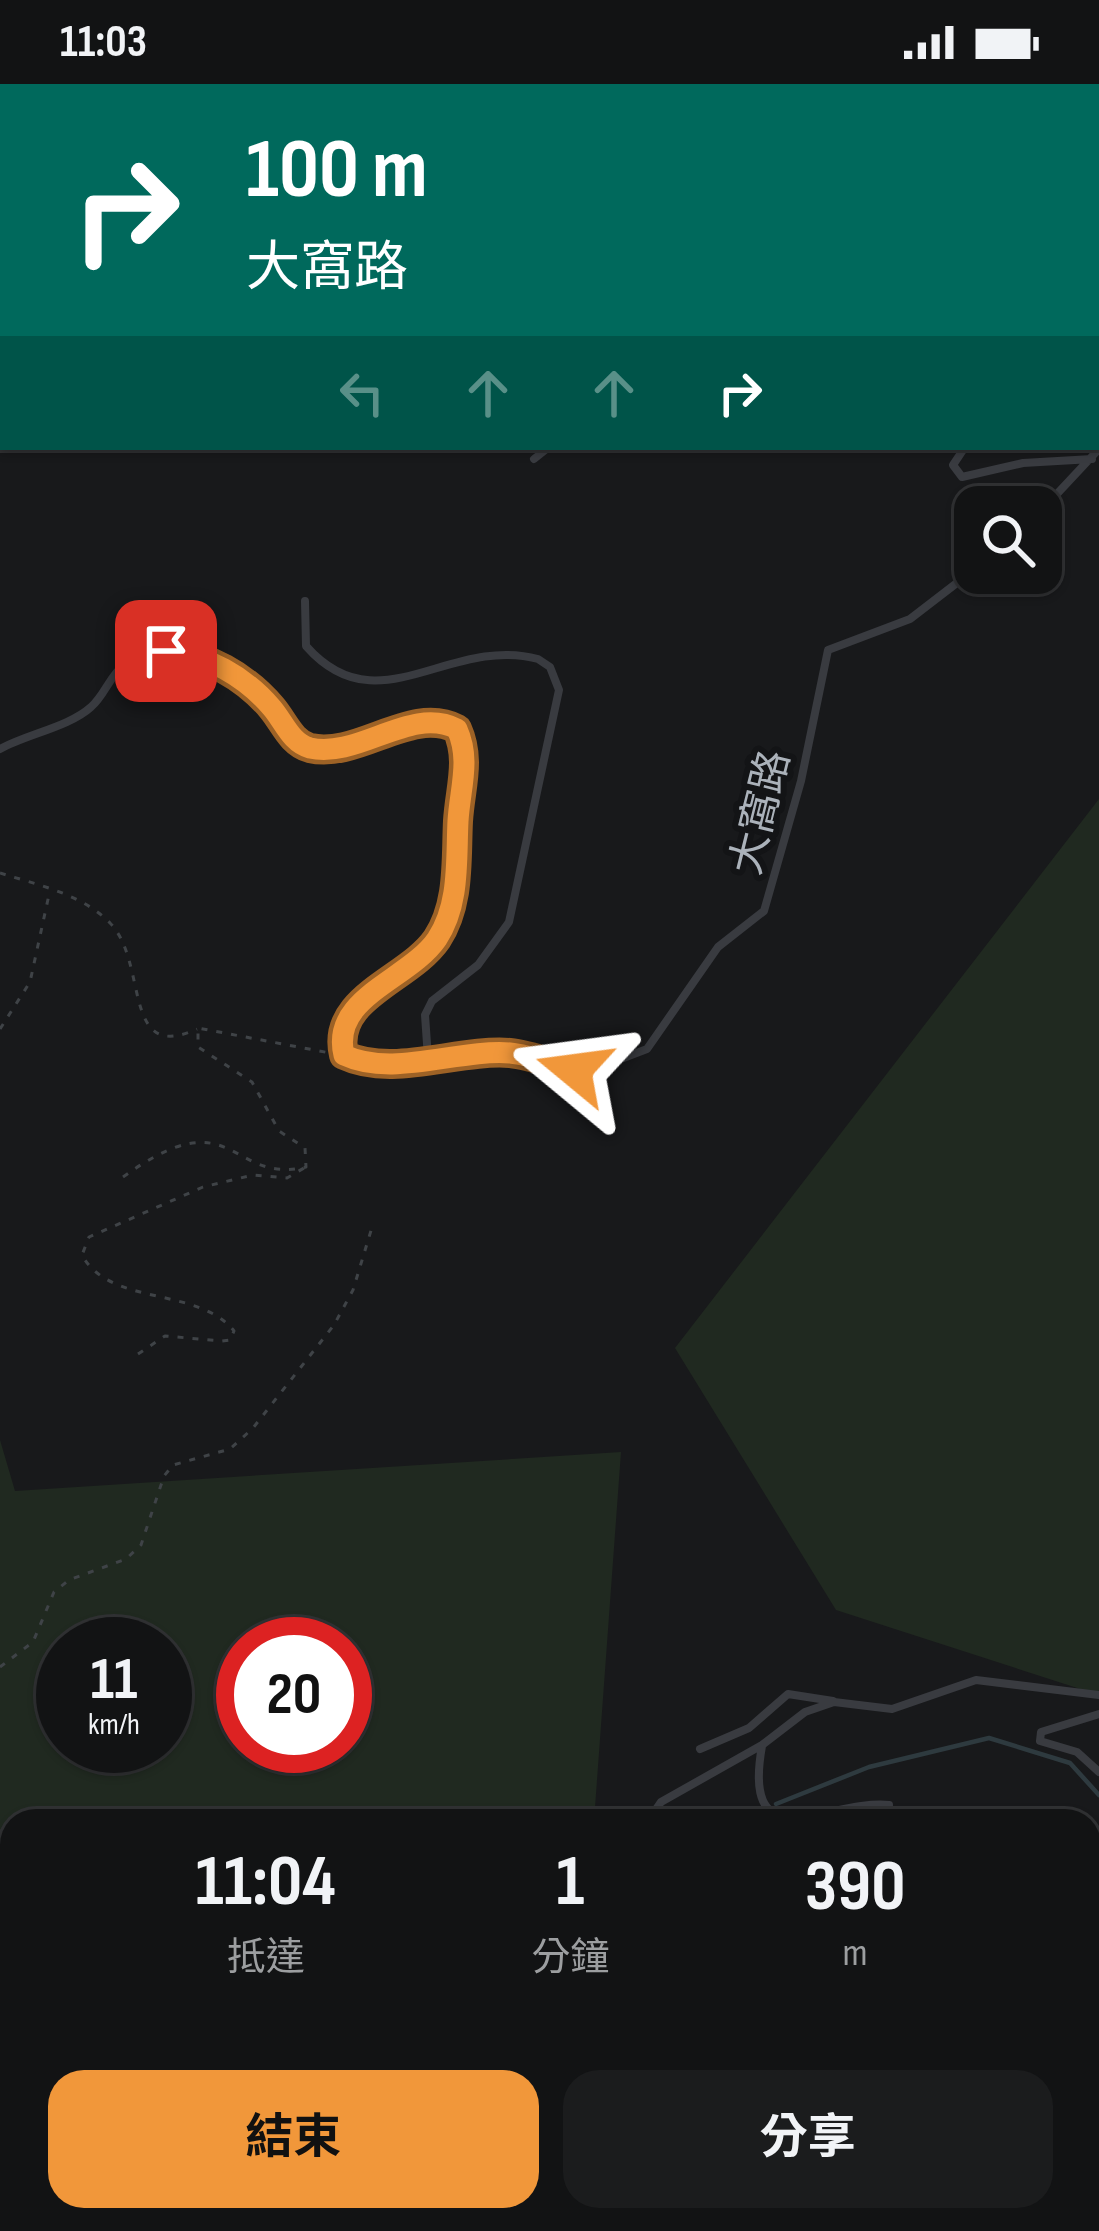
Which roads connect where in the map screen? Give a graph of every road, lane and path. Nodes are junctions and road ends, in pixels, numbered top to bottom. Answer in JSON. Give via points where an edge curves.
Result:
{"nodes":[{"id":1,"x":545,"y":450,"type":"edge"},
{"id":2,"x":963,"y":450,"type":"edge"},
{"id":3,"x":1098,"y":450,"type":"edge"},
{"id":4,"x":534,"y":459,"type":"dead end"},
{"id":5,"x":1092,"y":459,"type":"junction"},
{"id":6,"x":1062,"y":490,"type":"edge"},
{"id":7,"x":954,"y":584,"type":"edge"},
{"id":8,"x":304,"y":601,"type":"dead end"},
{"id":9,"x":0,"y":748,"type":"edge"},
{"id":10,"x":0,"y":873,"type":"edge"},
{"id":11,"x":50,"y":889,"type":"junction"},
{"id":12,"x":198,"y":1028,"type":"junction"},
{"id":13,"x":0,"y":1029,"type":"edge"},
{"id":14,"x":344,"y":1055,"type":"junction"},
{"id":15,"x":428,"y":1058,"type":"junction"},
{"id":16,"x":306,"y":1167,"type":"junction"},
{"id":17,"x":122,"y":1178,"type":"dead end"},
{"id":18,"x":373,"y":1224,"type":"dead end"},
{"id":19,"x":138,"y":1354,"type":"dead end"},
{"id":20,"x":0,"y":1666,"type":"edge"},
{"id":21,"x":1099,"y":1695,"type":"edge"},
{"id":22,"x":834,"y":1702,"type":"junction"},
{"id":23,"x":1099,"y":1714,"type":"edge"},
{"id":24,"x":762,"y":1745,"type":"junction"},
{"id":25,"x":700,"y":1749,"type":"dead end"},
{"id":26,"x":1099,"y":1772,"type":"edge"},
{"id":27,"x":889,"y":1805,"type":"dead end"},
{"id":28,"x":656,"y":1809,"type":"edge"},
{"id":29,"x":769,"y":1809,"type":"edge"},
{"id":30,"x":836,"y":1809,"type":"edge"}],
"edges":[{"from":1,"to":4,"type":"lane"},
{"from":2,"to":5,"type":"lane","via":[[953,465],[962,477]]},
{"from":3,"to":5,"type":"lane"},
{"from":5,"to":6,"type":"lane"},
{"from":7,"to":15,"type":"lane","name":"大窩路","via":[[910,619],[828,650],[764,911],[718,946],[647,1049],[592,1070],[514,1053]]},
{"from":8,"to":15,"type":"lane","via":[[306,646],[334,672],[366,682],[397,681],[473,654],[538,658],[556,678],[509,922],[478,964],[432,1001],[425,1015]]},
{"from":9,"to":14,"type":"lane","via":[[81,714],[126,663],[166,651],[190,653],[234,676],[307,748],[421,723],[457,729],[465,768],[449,914],[420,958],[345,1019]]},
{"from":10,"to":11,"type":"path"},
{"from":11,"to":12,"type":"path","via":[[82,902],[124,941],[154,1036],[167,1040]]},
{"from":11,"to":13,"type":"path","via":[[30,982]]},
{"from":12,"to":14,"type":"path"},
{"from":12,"to":16,"type":"path","via":[[198,1047],[252,1082],[279,1131],[305,1148]]},
{"from":14,"to":15,"type":"lane","name":"大窩路","via":[[386,1064]]},
{"from":16,"to":17,"type":"path","via":[[278,1167],[203,1141],[159,1151]]},
{"from":16,"to":19,"type":"path","via":[[287,1178],[253,1175],[203,1187],[88,1237],[82,1255],[110,1281],[183,1300],[234,1331],[222,1341],[165,1336]]},
{"from":18,"to":20,"type":"path","via":[[334,1325],[253,1428],[230,1449],[173,1465],[141,1545],[54,1592],[33,1642]]},
{"from":21,"to":22,"type":"lane","via":[[976,1680],[892,1709]]},
{"from":22,"to":24,"type":"lane","via":[[805,1712]]},
{"from":22,"to":25,"type":"lane","via":[[788,1694],[749,1728]]},
{"from":23,"to":26,"type":"lane","via":[[1051,1727],[1040,1742],[1077,1752]]},
{"from":24,"to":28,"type":"lane"},
{"from":24,"to":29,"type":"lane","via":[[761,1797]]},
{"from":27,"to":30,"type":"lane"}]}
